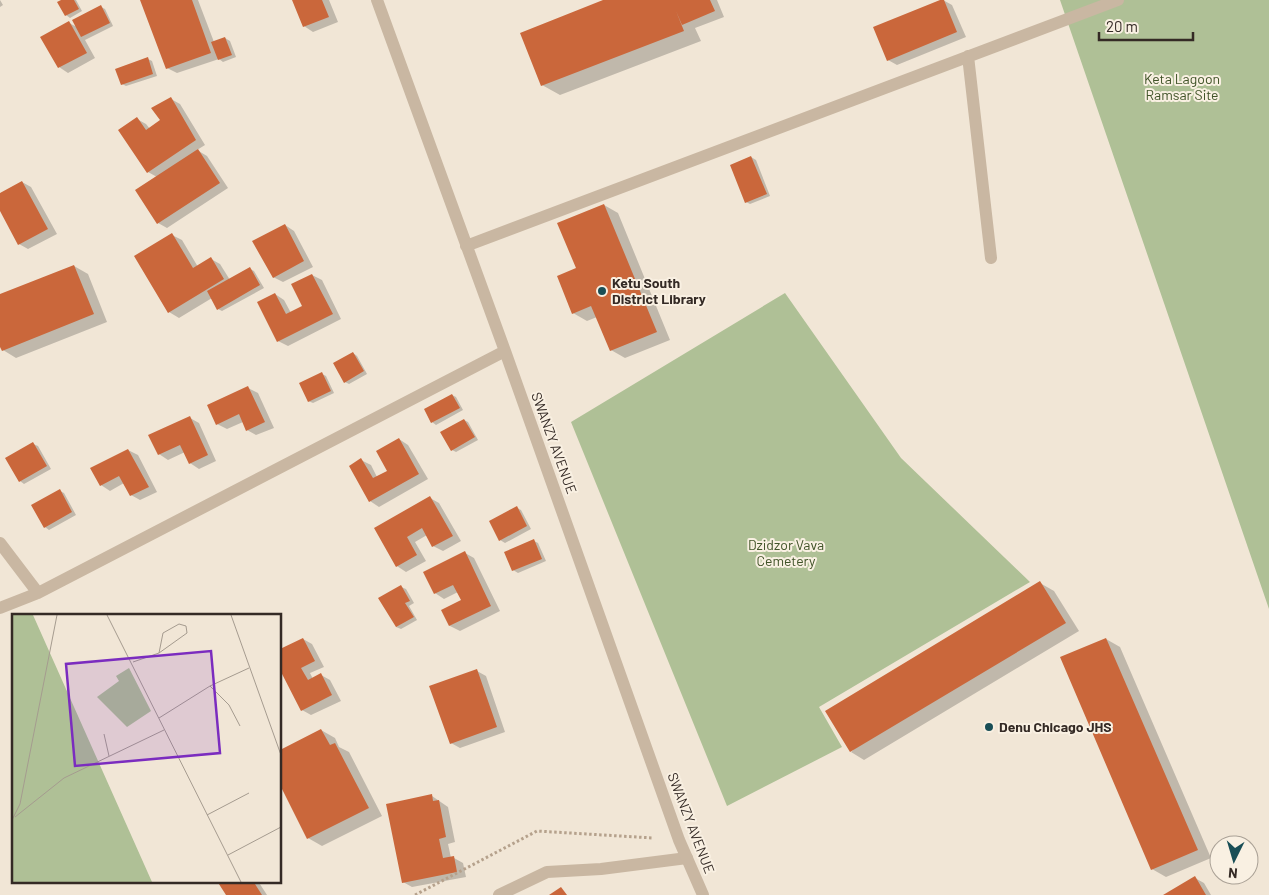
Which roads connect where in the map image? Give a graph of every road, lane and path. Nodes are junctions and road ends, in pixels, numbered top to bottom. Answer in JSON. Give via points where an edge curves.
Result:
{"nodes":[{"id":1,"x":377,"y":0,"type":"edge"},
{"id":2,"x":1118,"y":0,"type":"edge"},
{"id":3,"x":968,"y":56,"type":"junction"},
{"id":4,"x":466,"y":246,"type":"junction"},
{"id":5,"x":991,"y":258,"type":"dead end"},
{"id":6,"x":505,"y":351,"type":"junction"},
{"id":7,"x":0,"y":543,"type":"edge"},
{"id":8,"x":38,"y":593,"type":"junction"},
{"id":9,"x":0,"y":608,"type":"edge"},
{"id":10,"x":687,"y":858,"type":"junction"},
{"id":11,"x":499,"y":895,"type":"edge"},
{"id":12,"x":703,"y":895,"type":"edge"}],
"edges":[{"from":1,"to":4,"type":"street","name":"SWANZY AVENUE"},
{"from":2,"to":3,"type":"street"},
{"from":3,"to":4,"type":"street"},
{"from":3,"to":5,"type":"street"},
{"from":4,"to":6,"type":"street","name":"SWANZY AVENUE"},
{"from":6,"to":8,"type":"street"},
{"from":6,"to":10,"type":"street","name":"SWANZY AVENUE"},
{"from":7,"to":8,"type":"street"},
{"from":8,"to":9,"type":"street"},
{"from":10,"to":11,"type":"street","via":[[547,872]]},
{"from":10,"to":12,"type":"street","name":"SWANZY AVENUE"}]}
